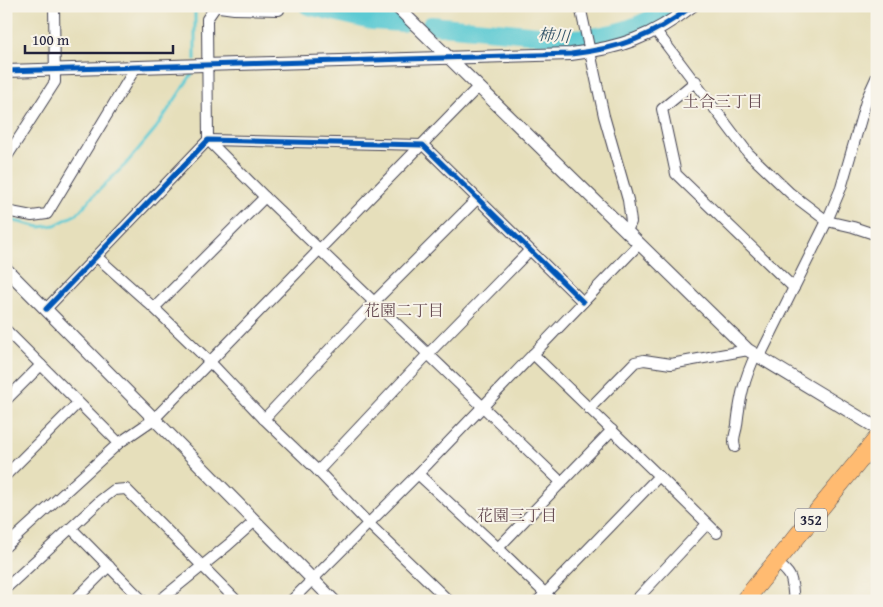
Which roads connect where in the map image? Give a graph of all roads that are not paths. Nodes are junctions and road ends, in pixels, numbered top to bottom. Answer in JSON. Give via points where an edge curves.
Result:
{"nodes":[{"id":1,"x":54,"y":6,"type":"edge"},
{"id":2,"x":396,"y":6,"type":"edge"},
{"id":3,"x":580,"y":6,"type":"edge"},
{"id":4,"x":692,"y":6,"type":"edge"},
{"id":5,"x":215,"y":7,"type":"edge"},
{"id":6,"x":279,"y":10,"type":"dead end"},
{"id":7,"x":656,"y":31,"type":"junction"},
{"id":8,"x":587,"y":42,"type":"junction"},
{"id":9,"x":450,"y":58,"type":"junction"},
{"id":10,"x":206,"y":65,"type":"junction"},
{"id":11,"x":136,"y":67,"type":"junction"},
{"id":12,"x":56,"y":70,"type":"junction"},
{"id":13,"x":6,"y":71,"type":"edge"},
{"id":14,"x":877,"y":76,"type":"edge"},
{"id":15,"x":696,"y":81,"type":"junction"},
{"id":16,"x":478,"y":87,"type":"junction"},
{"id":17,"x":208,"y":140,"type":"junction"},
{"id":18,"x":423,"y":145,"type":"junction"},
{"id":19,"x":7,"y":156,"type":"edge"},
{"id":20,"x":265,"y":197,"type":"junction"},
{"id":21,"x":478,"y":199,"type":"junction"},
{"id":22,"x":6,"y":211,"type":"edge"},
{"id":23,"x":827,"y":221,"type":"junction"},
{"id":24,"x":627,"y":231,"type":"junction"},
{"id":25,"x":877,"y":235,"type":"edge"},
{"id":26,"x":639,"y":244,"type":"junction"},
{"id":27,"x":320,"y":250,"type":"junction"},
{"id":28,"x":530,"y":251,"type":"junction"},
{"id":29,"x":97,"y":257,"type":"junction"},
{"id":30,"x":6,"y":270,"type":"edge"},
{"id":31,"x":794,"y":288,"type":"junction"},
{"id":32,"x":374,"y":302,"type":"junction"},
{"id":33,"x":583,"y":302,"type":"junction"},
{"id":34,"x":154,"y":308,"type":"junction"},
{"id":35,"x":46,"y":309,"type":"junction"},
{"id":36,"x":6,"y":330,"type":"edge"},
{"id":37,"x":755,"y":353,"type":"junction"},
{"id":38,"x":428,"y":354,"type":"junction"},
{"id":39,"x":533,"y":354,"type":"junction"},
{"id":40,"x":210,"y":362,"type":"junction"},
{"id":41,"x":41,"y":365,"type":"junction"},
{"id":42,"x":6,"y":400,"type":"edge"},
{"id":43,"x":78,"y":403,"type":"junction"},
{"id":44,"x":482,"y":406,"type":"junction"},
{"id":45,"x":589,"y":409,"type":"junction"},
{"id":46,"x":154,"y":419,"type":"junction"},
{"id":47,"x":264,"y":420,"type":"junction"},
{"id":48,"x":877,"y":428,"type":"edge"},
{"id":49,"x":612,"y":430,"type":"junction"},
{"id":50,"x":877,"y":439,"type":"edge"},
{"id":51,"x":119,"y":443,"type":"junction"},
{"id":52,"x":735,"y":447,"type":"dead end"},
{"id":53,"x":318,"y":471,"type":"junction"},
{"id":54,"x":418,"y":474,"type":"junction"},
{"id":55,"x":6,"y":476,"type":"edge"},
{"id":56,"x":659,"y":476,"type":"junction"},
{"id":57,"x":562,"y":483,"type":"junction"},
{"id":58,"x":255,"y":521,"type":"junction"},
{"id":59,"x":368,"y":523,"type":"junction"},
{"id":60,"x":707,"y":524,"type":"junction"},
{"id":61,"x":72,"y":529,"type":"junction"},
{"id":62,"x":717,"y":533,"type":"dead end"},
{"id":63,"x":6,"y":545,"type":"edge"},
{"id":64,"x":498,"y":548,"type":"junction"},
{"id":65,"x":776,"y":562,"type":"junction"},
{"id":66,"x":202,"y":565,"type":"junction"},
{"id":67,"x":109,"y":566,"type":"junction"},
{"id":68,"x":312,"y":579,"type":"junction"},
{"id":69,"x":6,"y":588,"type":"edge"},
{"id":70,"x":546,"y":598,"type":"edge"},
{"id":71,"x":74,"y":601,"type":"edge"},
{"id":72,"x":143,"y":601,"type":"edge"},
{"id":73,"x":159,"y":601,"type":"edge"},
{"id":74,"x":237,"y":601,"type":"edge"},
{"id":75,"x":291,"y":601,"type":"edge"},
{"id":76,"x":334,"y":601,"type":"edge"},
{"id":77,"x":449,"y":601,"type":"edge"},
{"id":78,"x":634,"y":601,"type":"edge"},
{"id":79,"x":744,"y":601,"type":"edge"},
{"id":80,"x":794,"y":601,"type":"edge"}],
"edges":[{"from":1,"to":12,"type":"street"},
{"from":2,"to":9,"type":"street"},
{"from":3,"to":8,"type":"street"},
{"from":4,"to":7,"type":"street"},
{"from":5,"to":6,"type":"street"},
{"from":5,"to":10,"type":"street","via":[[207,20]]},
{"from":7,"to":8,"type":"street","via":[[633,41]]},
{"from":7,"to":15,"type":"street"},
{"from":8,"to":9,"type":"street"},
{"from":8,"to":24,"type":"street","via":[[628,200],[631,222]]},
{"from":9,"to":10,"type":"street"},
{"from":9,"to":16,"type":"street"},
{"from":10,"to":11,"type":"street"},
{"from":10,"to":17,"type":"street"},
{"from":11,"to":12,"type":"street"},
{"from":11,"to":22,"type":"street","via":[[47,214],[32,216]]},
{"from":12,"to":13,"type":"street"},
{"from":12,"to":19,"type":"street","via":[[55,82]]},
{"from":14,"to":23,"type":"street"},
{"from":15,"to":23,"type":"street","via":[[748,153],[790,193]]},
{"from":15,"to":31,"type":"street","via":[[662,109],[676,174]]},
{"from":16,"to":18,"type":"street"},
{"from":16,"to":24,"type":"street"},
{"from":17,"to":18,"type":"street"},
{"from":17,"to":20,"type":"street"},
{"from":17,"to":29,"type":"street"},
{"from":18,"to":21,"type":"street"},
{"from":18,"to":27,"type":"street"},
{"from":20,"to":27,"type":"street"},
{"from":20,"to":34,"type":"street"},
{"from":21,"to":28,"type":"street"},
{"from":21,"to":32,"type":"street"},
{"from":23,"to":25,"type":"street"},
{"from":23,"to":31,"type":"street"},
{"from":24,"to":26,"type":"street"},
{"from":26,"to":33,"type":"street"},
{"from":26,"to":37,"type":"street"},
{"from":27,"to":32,"type":"street"},
{"from":27,"to":40,"type":"street"},
{"from":28,"to":33,"type":"street"},
{"from":28,"to":38,"type":"street"},
{"from":29,"to":34,"type":"street"},
{"from":29,"to":35,"type":"street"},
{"from":30,"to":35,"type":"street"},
{"from":31,"to":37,"type":"street"},
{"from":32,"to":38,"type":"street"},
{"from":32,"to":47,"type":"street"},
{"from":33,"to":39,"type":"street"},
{"from":34,"to":40,"type":"street"},
{"from":35,"to":46,"type":"street"},
{"from":36,"to":41,"type":"street"},
{"from":37,"to":45,"type":"street","via":[[671,364],[635,362]]},
{"from":37,"to":48,"type":"street"},
{"from":37,"to":52,"type":"street","via":[[740,395],[737,427],[732,440]]},
{"from":38,"to":44,"type":"street"},
{"from":38,"to":53,"type":"street"},
{"from":39,"to":44,"type":"street"},
{"from":39,"to":45,"type":"street"},
{"from":40,"to":46,"type":"street"},
{"from":40,"to":47,"type":"street"},
{"from":41,"to":42,"type":"street"},
{"from":41,"to":43,"type":"street"},
{"from":43,"to":51,"type":"street"},
{"from":43,"to":55,"type":"street"},
{"from":44,"to":54,"type":"street"},
{"from":44,"to":57,"type":"street"},
{"from":45,"to":49,"type":"street"},
{"from":46,"to":51,"type":"street"},
{"from":46,"to":58,"type":"street"},
{"from":47,"to":53,"type":"street"},
{"from":49,"to":56,"type":"street"},
{"from":49,"to":57,"type":"street"},
{"from":50,"to":65,"type":"highway","number":"352"},
{"from":51,"to":63,"type":"street"},
{"from":53,"to":59,"type":"street"},
{"from":54,"to":59,"type":"street"},
{"from":54,"to":64,"type":"street"},
{"from":56,"to":60,"type":"street"},
{"from":56,"to":70,"type":"street"},
{"from":57,"to":64,"type":"street"},
{"from":58,"to":66,"type":"street"},
{"from":58,"to":68,"type":"street"},
{"from":59,"to":68,"type":"street"},
{"from":59,"to":77,"type":"street"},
{"from":60,"to":62,"type":"street"},
{"from":60,"to":78,"type":"street"},
{"from":61,"to":66,"type":"street","via":[[114,490],[126,489]]},
{"from":61,"to":67,"type":"street"},
{"from":61,"to":69,"type":"street"},
{"from":64,"to":70,"type":"street"},
{"from":65,"to":79,"type":"highway","number":"352"},
{"from":65,"to":80,"type":"street","via":[[793,580]]},
{"from":66,"to":73,"type":"street"},
{"from":66,"to":74,"type":"street"},
{"from":67,"to":71,"type":"street"},
{"from":67,"to":72,"type":"street"},
{"from":68,"to":75,"type":"street"},
{"from":68,"to":76,"type":"street"}]}
